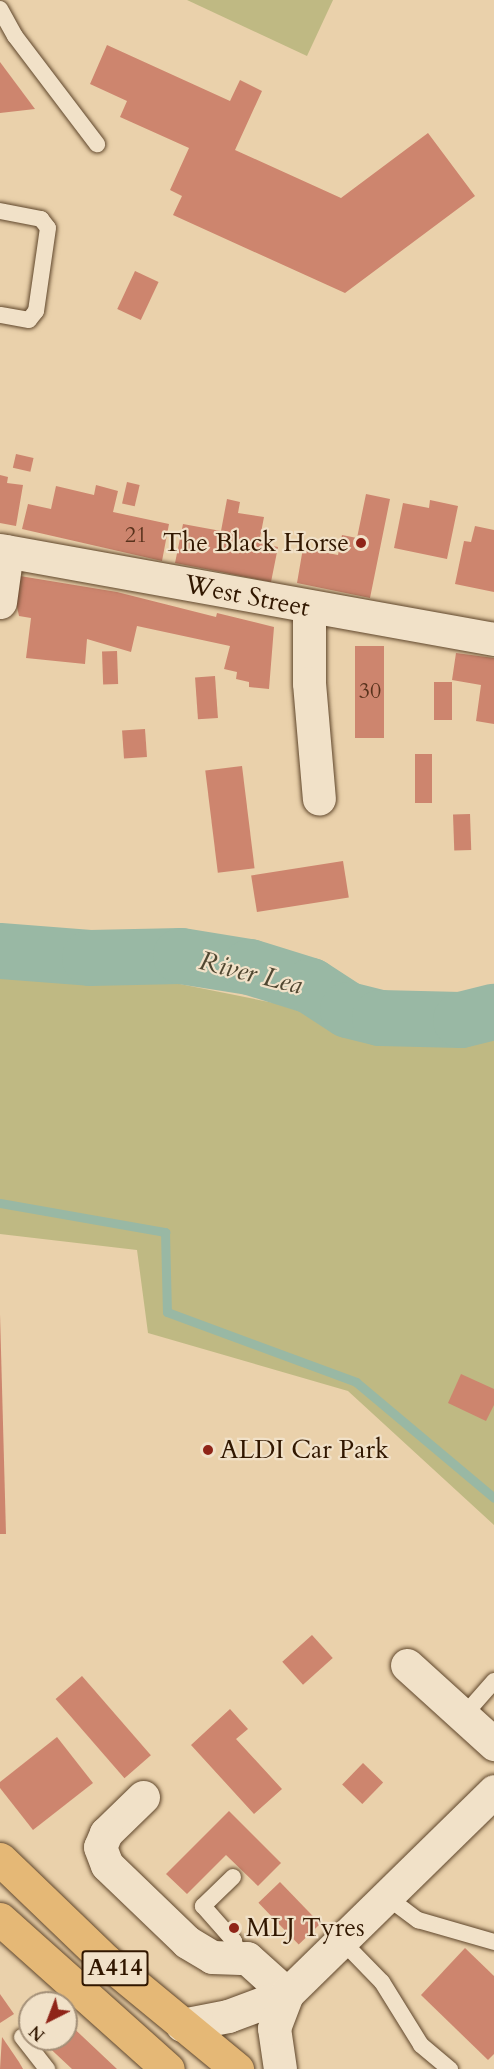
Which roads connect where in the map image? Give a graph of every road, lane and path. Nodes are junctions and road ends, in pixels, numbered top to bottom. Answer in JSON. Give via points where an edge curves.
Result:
{"nodes":[{"id":1,"x":0,"y":9,"type":"edge"},
{"id":2,"x":97,"y":144,"type":"dead end"},
{"id":3,"x":0,"y":211,"type":"edge"},
{"id":4,"x":0,"y":315,"type":"edge"},
{"id":5,"x":4,"y":550,"type":"edge"},
{"id":6,"x":0,"y":602,"type":"edge"},
{"id":7,"x":309,"y":608,"type":"junction"},
{"id":8,"x":494,"y":639,"type":"edge"},
{"id":9,"x":319,"y":799,"type":"dead end"},
{"id":10,"x":407,"y":1665,"type":"dead end"},
{"id":11,"x":494,"y":1681,"type":"edge"},
{"id":12,"x":465,"y":1714,"type":"junction"},
{"id":13,"x":494,"y":1744,"type":"edge"},
{"id":14,"x":494,"y":1791,"type":"edge"},
{"id":15,"x":143,"y":1797,"type":"dead end"},
{"id":16,"x":0,"y":1859,"type":"edge"},
{"id":17,"x":233,"y":1877,"type":"dead end"},
{"id":18,"x":387,"y":1897,"type":"junction"},
{"id":19,"x":0,"y":1919,"type":"edge"},
{"id":20,"x":342,"y":1941,"type":"junction"},
{"id":21,"x":494,"y":1942,"type":"edge"},
{"id":22,"x":237,"y":1955,"type":"junction"},
{"id":23,"x":287,"y":1994,"type":"junction"},
{"id":24,"x":182,"y":2025,"type":"junction"},
{"id":25,"x":33,"y":2051,"type":"edge"},
{"id":26,"x":47,"y":2069,"type":"edge"},
{"id":27,"x":168,"y":2069,"type":"edge"},
{"id":28,"x":237,"y":2069,"type":"edge"},
{"id":29,"x":280,"y":2069,"type":"edge"},
{"id":30,"x":450,"y":2069,"type":"edge"}],
"edges":[{"from":1,"to":2,"type":"lane","via":[[15,36]]},
{"from":3,"to":4,"type":"lane","via":[[41,219],[48,228],[36,311],[29,320]]},
{"from":5,"to":6,"type":"street"},
{"from":5,"to":7,"type":"street","name":"West Street"},
{"from":7,"to":8,"type":"street","name":"West Street"},
{"from":7,"to":9,"type":"street","via":[[306,639]]},
{"from":10,"to":12,"type":"street"},
{"from":11,"to":12,"type":"lane"},
{"from":12,"to":13,"type":"street"},
{"from":14,"to":18,"type":"street"},
{"from":15,"to":22,"type":"street","via":[[106,1833],[101,1856],[187,1942],[213,1957]]},
{"from":16,"to":24,"type":"highway","number":"A414","via":[[106,1961]]},
{"from":17,"to":22,"type":"lane","via":[[203,1906],[234,1941]]},
{"from":18,"to":20,"type":"street"},
{"from":18,"to":21,"type":"lane","via":[[418,1920]]},
{"from":19,"to":27,"type":"highway","number":"A414"},
{"from":20,"to":23,"type":"street"},
{"from":20,"to":30,"type":"lane","via":[[382,1982],[421,2045]]},
{"from":22,"to":23,"type":"street","via":[[258,1965]]},
{"from":23,"to":24,"type":"street","via":[[228,2016]]},
{"from":23,"to":29,"type":"street","via":[[274,2028]]},
{"from":24,"to":28,"type":"highway","number":"A414"},
{"from":25,"to":26,"type":"lane"}]}
